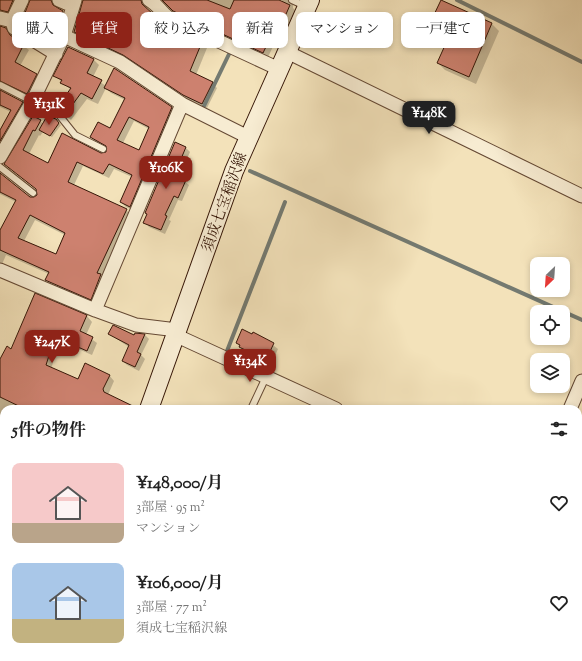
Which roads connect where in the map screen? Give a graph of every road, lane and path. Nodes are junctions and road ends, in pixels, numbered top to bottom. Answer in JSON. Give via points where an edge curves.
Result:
{"nodes":[{"id":1,"x":22,"y":0,"type":"edge"},
{"id":2,"x":59,"y":0,"type":"edge"},
{"id":3,"x":149,"y":0,"type":"edge"},
{"id":4,"x":303,"y":2,"type":"edge"},
{"id":5,"x":74,"y":3,"type":"edge"},
{"id":6,"x":6,"y":20,"type":"edge"},
{"id":7,"x":68,"y":23,"type":"edge"},
{"id":8,"x":68,"y":38,"type":"edge"},
{"id":9,"x":59,"y":48,"type":"edge"},
{"id":10,"x":287,"y":52,"type":"junction"},
{"id":11,"x":56,"y":54,"type":"junction"},
{"id":12,"x":279,"y":69,"type":"junction"},
{"id":13,"x":0,"y":85,"type":"edge"},
{"id":14,"x":33,"y":100,"type":"junction"},
{"id":15,"x":182,"y":104,"type":"junction"},
{"id":16,"x":248,"y":137,"type":"junction"},
{"id":17,"x":103,"y":149,"type":"dead end"},
{"id":18,"x":0,"y":157,"type":"edge"},
{"id":19,"x":0,"y":167,"type":"edge"},
{"id":20,"x":33,"y":193,"type":"dead end"},
{"id":21,"x":582,"y":196,"type":"edge"},
{"id":22,"x":0,"y":270,"type":"edge"},
{"id":23,"x":95,"y":310,"type":"junction"},
{"id":24,"x":176,"y":333,"type":"junction"},
{"id":25,"x":266,"y":377,"type":"junction"},
{"id":26,"x":582,"y":381,"type":"edge"},
{"id":27,"x":150,"y":405,"type":"edge"},
{"id":28,"x":253,"y":405,"type":"edge"},
{"id":29,"x":327,"y":405,"type":"edge"},
{"id":30,"x":572,"y":405,"type":"edge"}],
"edges":[{"from":1,"to":6,"type":"street"},
{"from":2,"to":5,"type":"street"},
{"from":3,"to":12,"type":"street","via":[[169,18]]},
{"from":4,"to":10,"type":"main road","name":"須成七宝稲沢線"},
{"from":5,"to":7,"type":"street"},
{"from":6,"to":11,"type":"street","via":[[14,28]]},
{"from":8,"to":15,"type":"street","via":[[120,62]]},
{"from":9,"to":11,"type":"street"},
{"from":10,"to":12,"type":"main road","name":"須成七宝稲沢線"},
{"from":10,"to":21,"type":"street"},
{"from":11,"to":14,"type":"street"},
{"from":12,"to":16,"type":"main road","name":"須成七宝稲沢線"},
{"from":13,"to":14,"type":"lane"},
{"from":14,"to":17,"type":"lane","via":[[59,115],[75,135]]},
{"from":14,"to":18,"type":"street"},
{"from":15,"to":16,"type":"street"},
{"from":15,"to":23,"type":"street"},
{"from":16,"to":24,"type":"main road","name":"須成七宝稲沢線"},
{"from":19,"to":20,"type":"lane"},
{"from":22,"to":23,"type":"street"},
{"from":23,"to":24,"type":"street","via":[[136,325]]},
{"from":24,"to":25,"type":"street"},
{"from":24,"to":27,"type":"main road","name":"須成七宝稲沢線"},
{"from":25,"to":28,"type":"lane"},
{"from":25,"to":29,"type":"street"},
{"from":26,"to":30,"type":"street"}]}
